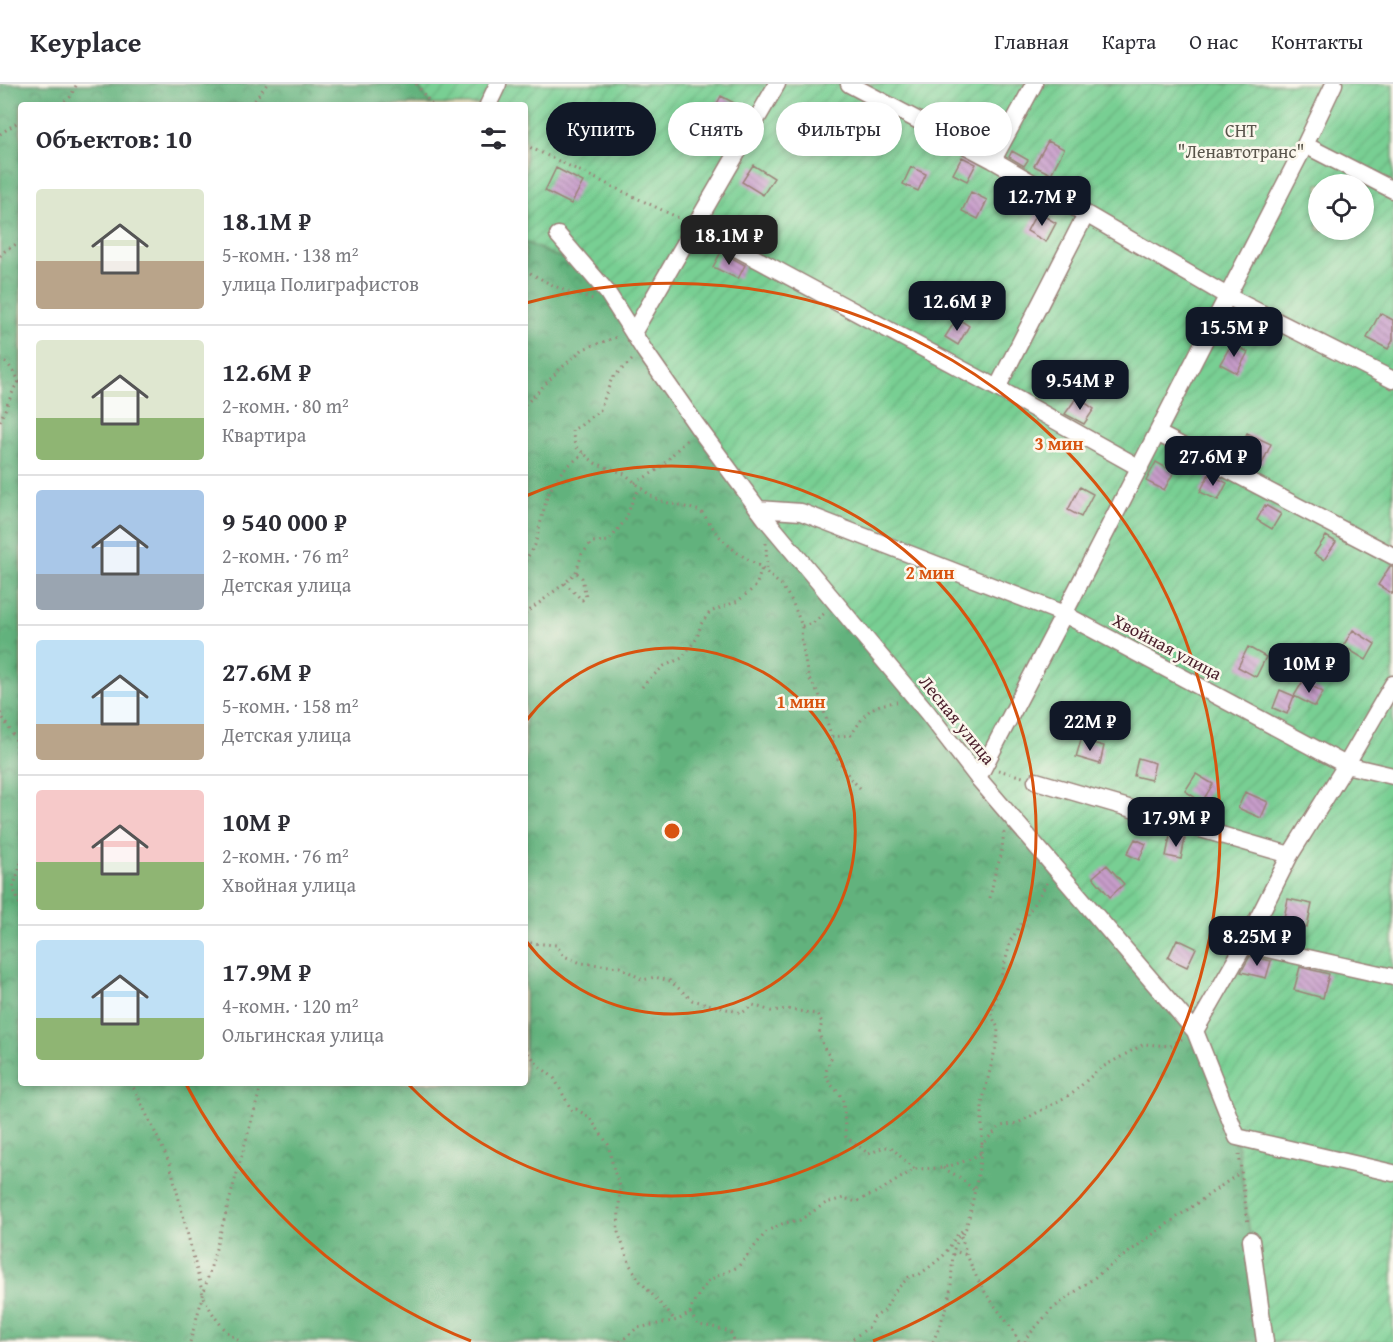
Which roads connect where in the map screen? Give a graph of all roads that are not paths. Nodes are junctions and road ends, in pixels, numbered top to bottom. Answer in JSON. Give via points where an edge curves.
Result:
{"nodes":[{"id":1,"x":498,"y":84,"type":"edge"},
{"id":2,"x":777,"y":84,"type":"edge"},
{"id":3,"x":849,"y":84,"type":"edge"},
{"id":4,"x":1034,"y":84,"type":"edge"},
{"id":5,"x":1334,"y":84,"type":"edge"},
{"id":6,"x":489,"y":102,"type":"edge"},
{"id":7,"x":1305,"y":145,"type":"junction"},
{"id":8,"x":993,"y":160,"type":"junction"},
{"id":9,"x":1393,"y":190,"type":"edge"},
{"id":10,"x":1086,"y":214,"type":"junction"},
{"id":11,"x":695,"y":226,"type":"junction"},
{"id":12,"x":558,"y":235,"type":"dead end"},
{"id":13,"x":1227,"y":296,"type":"junction"},
{"id":14,"x":633,"y":333,"type":"junction"},
{"id":15,"x":1393,"y":380,"type":"edge"},
{"id":16,"x":997,"y":388,"type":"junction"},
{"id":17,"x":1157,"y":433,"type":"junction"},
{"id":18,"x":1140,"y":468,"type":"junction"},
{"id":19,"x":758,"y":509,"type":"junction"},
{"id":20,"x":1393,"y":556,"type":"edge"},
{"id":21,"x":1064,"y":614,"type":"junction"},
{"id":22,"x":1393,"y":684,"type":"edge"},
{"id":23,"x":1346,"y":765,"type":"junction"},
{"id":24,"x":981,"y":772,"type":"junction"},
{"id":25,"x":1393,"y":776,"type":"edge"},
{"id":26,"x":1036,"y":781,"type":"road end"},
{"id":27,"x":1290,"y":855,"type":"junction"},
{"id":28,"x":1245,"y":944,"type":"junction"},
{"id":29,"x":1393,"y":977,"type":"edge"},
{"id":30,"x":1195,"y":1031,"type":"junction"},
{"id":31,"x":1393,"y":1173,"type":"edge"},
{"id":32,"x":1251,"y":1240,"type":"road end"},
{"id":33,"x":1265,"y":1342,"type":"edge"}],
"edges":[{"from":1,"to":6,"type":"street"},
{"from":2,"to":11,"type":"street"},
{"from":3,"to":8,"type":"street"},
{"from":4,"to":8,"type":"street"},
{"from":5,"to":7,"type":"street"},
{"from":7,"to":9,"type":"street"},
{"from":7,"to":13,"type":"street"},
{"from":8,"to":10,"type":"street"},
{"from":10,"to":13,"type":"street"},
{"from":10,"to":16,"type":"street"},
{"from":11,"to":14,"type":"street"},
{"from":11,"to":16,"type":"street"},
{"from":12,"to":14,"type":"street","name":"Лесная улица"},
{"from":13,"to":15,"type":"street"},
{"from":13,"to":17,"type":"street"},
{"from":14,"to":19,"type":"street","name":"Лесная улица"},
{"from":16,"to":18,"type":"street"},
{"from":17,"to":18,"type":"street"},
{"from":17,"to":20,"type":"street"},
{"from":18,"to":21,"type":"street"},
{"from":19,"to":21,"type":"street","name":"Хвойная улица","via":[[801,512]]},
{"from":19,"to":24,"type":"street","name":"Лесная улица"},
{"from":21,"to":23,"type":"street","name":"Хвойная улица"},
{"from":21,"to":24,"type":"street"},
{"from":22,"to":23,"type":"street"},
{"from":23,"to":25,"type":"street","name":"Хвойная улица"},
{"from":23,"to":27,"type":"street"},
{"from":24,"to":30,"type":"street","name":"Лесная улица","via":[[1008,813]]},
{"from":26,"to":27,"type":"street"},
{"from":27,"to":28,"type":"street"},
{"from":28,"to":29,"type":"street"},
{"from":28,"to":30,"type":"street"},
{"from":30,"to":31,"type":"street","name":"Лесная улица","via":[[1237,1137]]},
{"from":32,"to":33,"type":"street"}]}
